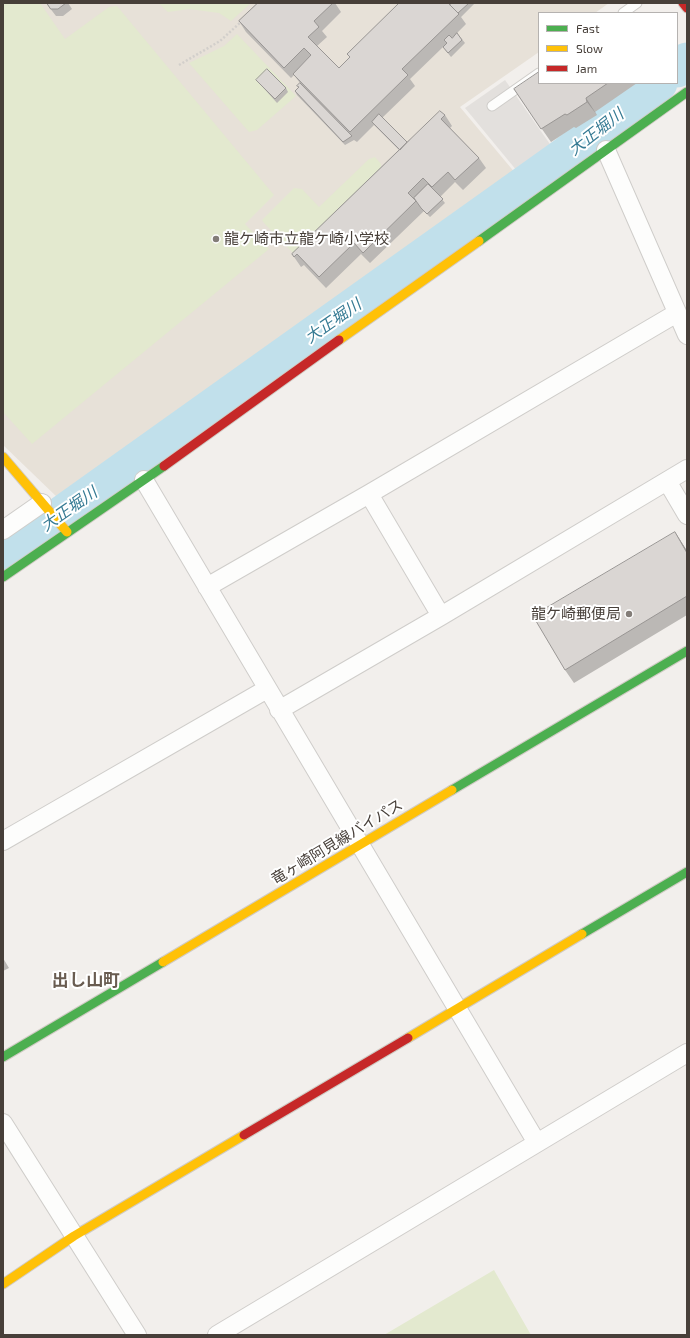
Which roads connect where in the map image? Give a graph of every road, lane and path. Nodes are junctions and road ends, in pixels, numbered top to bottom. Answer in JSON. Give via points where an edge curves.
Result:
{"nodes":[{"id":1,"x":637,"y":3,"type":"edge"},
{"id":2,"x":683,"y":3,"type":"edge"},
{"id":3,"x":687,"y":8,"type":"edge"},
{"id":4,"x":624,"y":12,"type":"edge"},
{"id":5,"x":246,"y":17,"type":"edge"},
{"id":6,"x":179,"y":65,"type":"dead end"},
{"id":7,"x":538,"y":74,"type":"edge"},
{"id":8,"x":687,"y":92,"type":"edge"},
{"id":9,"x":492,"y":106,"type":"dead end"},
{"id":10,"x":606,"y":150,"type":"junction"},
{"id":11,"x":677,"y":313,"type":"junction"},
{"id":12,"x":687,"y":334,"type":"edge"},
{"id":13,"x":3,"y":457,"type":"edge"},
{"id":14,"x":687,"y":469,"type":"edge"},
{"id":15,"x":144,"y":480,"type":"junction"},
{"id":16,"x":667,"y":481,"type":"junction"},
{"id":17,"x":369,"y":494,"type":"junction"},
{"id":18,"x":42,"y":503,"type":"junction"},
{"id":19,"x":687,"y":515,"type":"edge"},
{"id":20,"x":3,"y":530,"type":"edge"},
{"id":21,"x":67,"y":532,"type":"junction"},
{"id":22,"x":3,"y":577,"type":"edge"},
{"id":23,"x":207,"y":587,"type":"junction"},
{"id":24,"x":441,"y":616,"type":"junction"},
{"id":25,"x":687,"y":652,"type":"edge"},
{"id":26,"x":268,"y":689,"type":"junction"},
{"id":27,"x":279,"y":710,"type":"junction"},
{"id":28,"x":3,"y":841,"type":"edge"},
{"id":29,"x":359,"y":845,"type":"junction"},
{"id":30,"x":687,"y":872,"type":"edge"},
{"id":31,"x":457,"y":1009,"type":"junction"},
{"id":32,"x":687,"y":1053,"type":"edge"},
{"id":33,"x":3,"y":1057,"type":"edge"},
{"id":34,"x":3,"y":1123,"type":"edge"},
{"id":35,"x":537,"y":1143,"type":"junction"},
{"id":36,"x":74,"y":1236,"type":"junction"},
{"id":37,"x":3,"y":1284,"type":"edge"},
{"id":38,"x":137,"y":1335,"type":"edge"},
{"id":39,"x":218,"y":1335,"type":"edge"}],
"edges":[{"from":1,"to":4,"type":"lane"},
{"from":2,"to":3,"type":"street"},
{"from":5,"to":6,"type":"path","via":[[220,41]]},
{"from":7,"to":9,"type":"lane"},
{"from":8,"to":10,"type":"street"},
{"from":10,"to":11,"type":"street"},
{"from":10,"to":15,"type":"street"},
{"from":11,"to":12,"type":"street"},
{"from":11,"to":17,"type":"street"},
{"from":13,"to":18,"type":"street"},
{"from":14,"to":16,"type":"street"},
{"from":15,"to":21,"type":"street"},
{"from":15,"to":23,"type":"street"},
{"from":16,"to":19,"type":"street"},
{"from":16,"to":24,"type":"street"},
{"from":17,"to":23,"type":"street"},
{"from":17,"to":24,"type":"street"},
{"from":18,"to":20,"type":"street"},
{"from":18,"to":21,"type":"street"},
{"from":21,"to":22,"type":"street"},
{"from":23,"to":26,"type":"street"},
{"from":24,"to":27,"type":"street"},
{"from":25,"to":29,"type":"street","name":"竜ヶ崎阿見線バイパス"},
{"from":26,"to":27,"type":"street"},
{"from":26,"to":28,"type":"street"},
{"from":27,"to":29,"type":"street"},
{"from":29,"to":31,"type":"street"},
{"from":29,"to":33,"type":"street","name":"竜ヶ崎阿見線バイパス"},
{"from":30,"to":31,"type":"street"},
{"from":31,"to":35,"type":"street"},
{"from":31,"to":36,"type":"street"},
{"from":32,"to":35,"type":"street"},
{"from":34,"to":36,"type":"street"},
{"from":35,"to":39,"type":"street"},
{"from":36,"to":37,"type":"street"},
{"from":36,"to":38,"type":"street"}]}
